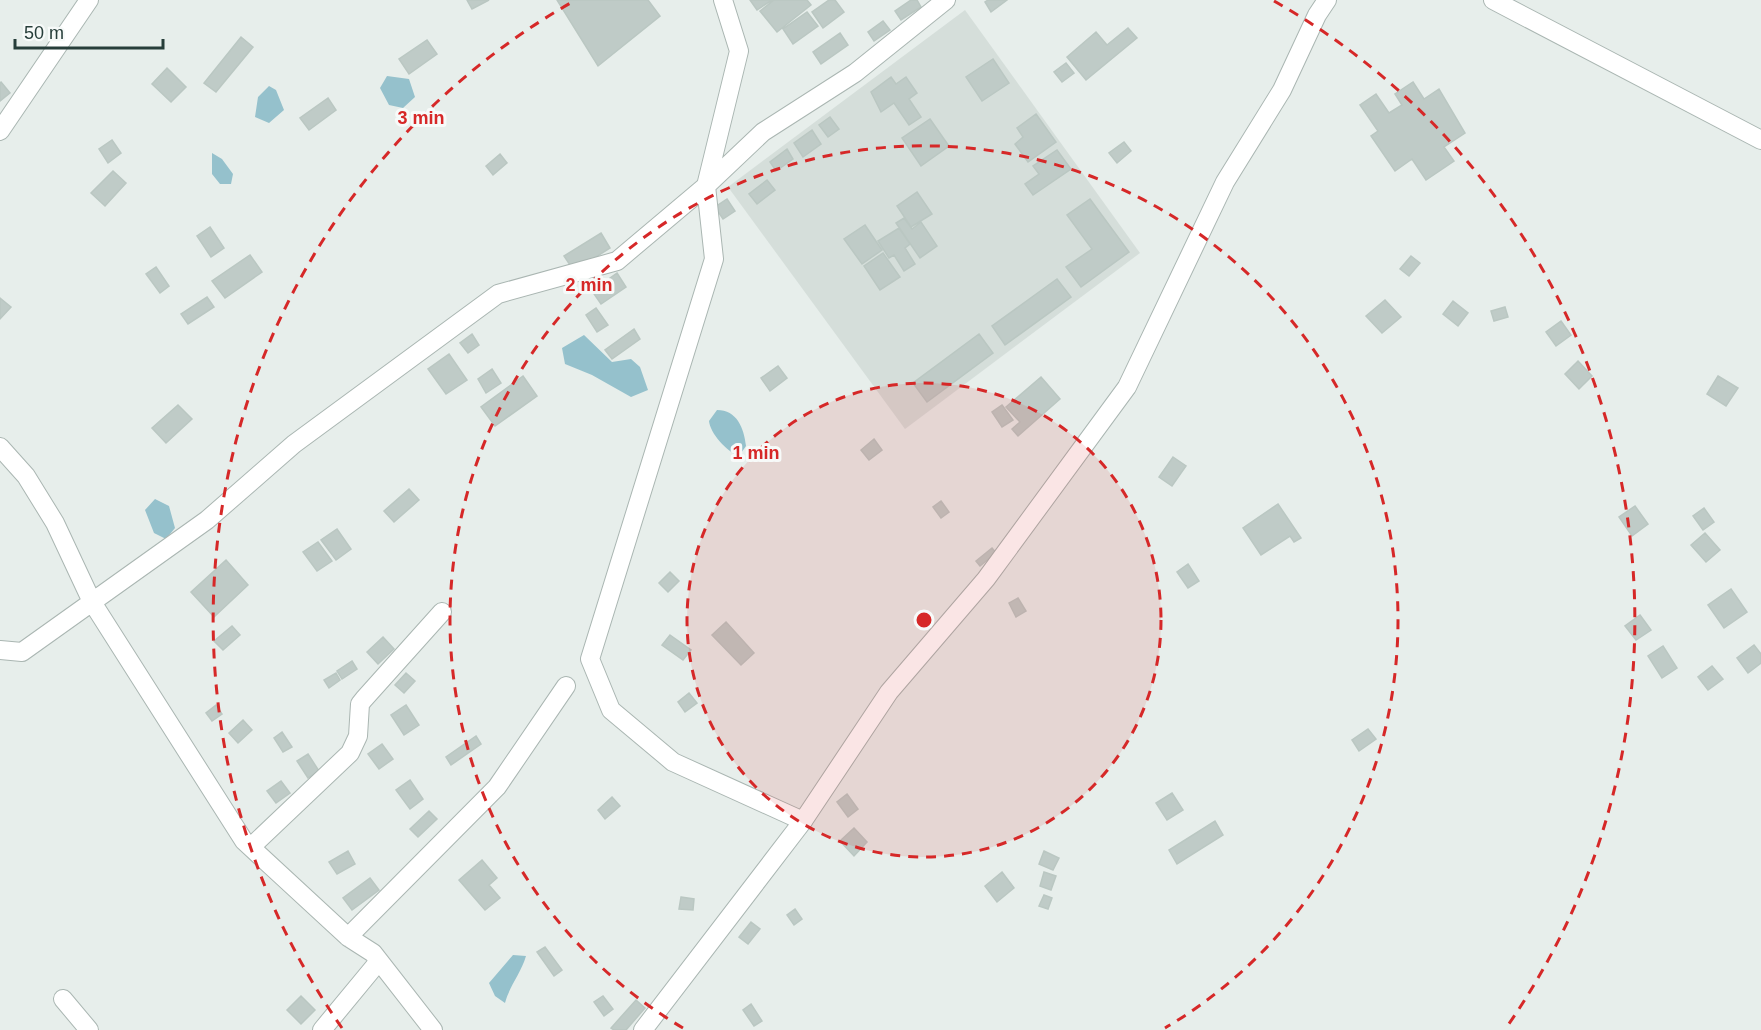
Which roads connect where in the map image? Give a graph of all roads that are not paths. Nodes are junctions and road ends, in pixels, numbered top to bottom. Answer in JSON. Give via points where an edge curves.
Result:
{"nodes":[{"id":1,"x":89,"y":0,"type":"edge"},
{"id":2,"x":723,"y":0,"type":"edge"},
{"id":3,"x":946,"y":0,"type":"edge"},
{"id":4,"x":1328,"y":0,"type":"edge"},
{"id":5,"x":1492,"y":0,"type":"edge"},
{"id":6,"x":0,"y":131,"type":"edge"},
{"id":7,"x":1761,"y":140,"type":"edge"},
{"id":8,"x":706,"y":186,"type":"junction"},
{"id":9,"x":0,"y":447,"type":"edge"},
{"id":10,"x":92,"y":602,"type":"junction"},
{"id":11,"x":442,"y":612,"type":"dead end"},
{"id":12,"x":0,"y":650,"type":"edge"},
{"id":13,"x":566,"y":686,"type":"dead end"},
{"id":14,"x":803,"y":821,"type":"junction"},
{"id":15,"x":251,"y":847,"type":"junction"},
{"id":16,"x":348,"y":937,"type":"junction"},
{"id":17,"x":379,"y":961,"type":"junction"},
{"id":18,"x":63,"y":999,"type":"dead end"},
{"id":19,"x":89,"y":1030,"type":"edge"},
{"id":20,"x":322,"y":1030,"type":"edge"},
{"id":21,"x":433,"y":1030,"type":"edge"},
{"id":22,"x":643,"y":1030,"type":"edge"}],
"edges":[{"from":1,"to":6,"type":"street"},
{"from":2,"to":8,"type":"street","via":[[739,51]]},
{"from":3,"to":8,"type":"street","via":[[855,73],[763,132]]},
{"from":4,"to":14,"type":"street","via":[[1282,90],[1225,182],[1127,387],[986,579],[889,692]]},
{"from":5,"to":7,"type":"street"},
{"from":8,"to":10,"type":"street","via":[[617,261],[498,294],[294,444],[207,520]]},
{"from":8,"to":14,"type":"street","via":[[714,259],[591,659],[611,710],[673,762]]},
{"from":9,"to":10,"type":"street","via":[[26,476],[55,523]]},
{"from":10,"to":12,"type":"street","via":[[22,652]]},
{"from":10,"to":15,"type":"street"},
{"from":11,"to":15,"type":"street","via":[[363,699],[358,736],[350,753]]},
{"from":13,"to":16,"type":"street","via":[[497,787]]},
{"from":14,"to":22,"type":"street"},
{"from":15,"to":16,"type":"street"},
{"from":16,"to":17,"type":"street"},
{"from":17,"to":20,"type":"street"},
{"from":17,"to":21,"type":"street"},
{"from":18,"to":19,"type":"street"}]}
